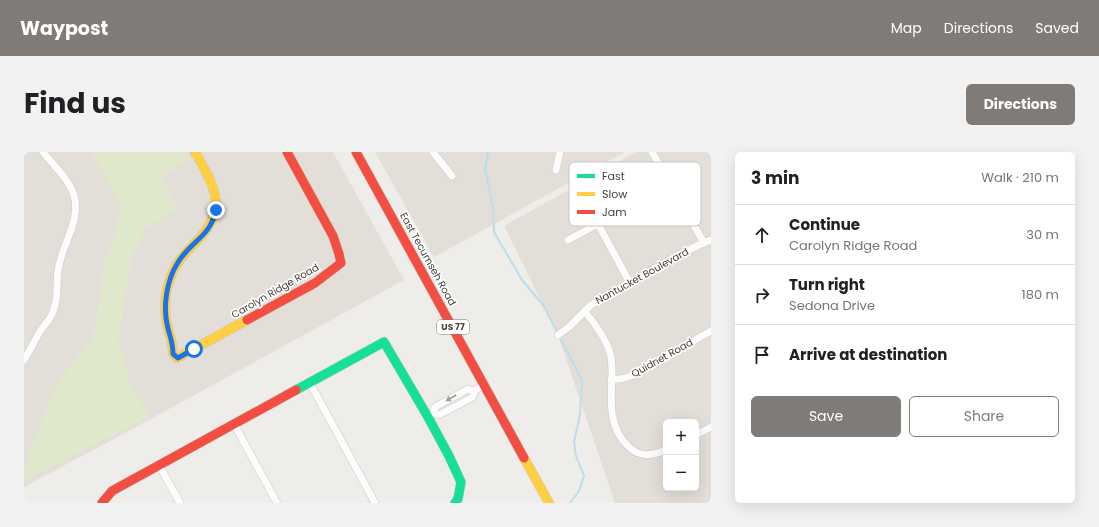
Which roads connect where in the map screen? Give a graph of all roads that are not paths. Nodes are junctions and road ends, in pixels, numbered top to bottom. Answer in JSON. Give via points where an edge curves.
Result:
{"nodes":[{"id":1,"x":43,"y":152,"type":"edge"},
{"id":2,"x":195,"y":152,"type":"edge"},
{"id":3,"x":287,"y":152,"type":"edge"},
{"id":4,"x":356,"y":152,"type":"edge"},
{"id":5,"x":433,"y":152,"type":"edge"},
{"id":6,"x":560,"y":152,"type":"edge"},
{"id":7,"x":652,"y":152,"type":"edge"},
{"id":8,"x":658,"y":162,"type":"edge"},
{"id":9,"x":556,"y":170,"type":"dead end"},
{"id":10,"x":452,"y":176,"type":"dead end"},
{"id":11,"x":594,"y":226,"type":"edge"},
{"id":12,"x":599,"y":226,"type":"edge"},
{"id":13,"x":694,"y":226,"type":"edge"},
{"id":14,"x":568,"y":240,"type":"dead end"},
{"id":15,"x":711,"y":240,"type":"edge"},
{"id":16,"x":704,"y":243,"type":"junction"},
{"id":17,"x":630,"y":282,"type":"junction"},
{"id":18,"x":585,"y":312,"type":"junction"},
{"id":19,"x":711,"y":331,"type":"edge"},
{"id":20,"x":558,"y":335,"type":"dead end"},
{"id":21,"x":27,"y":347,"type":"edge"},
{"id":22,"x":24,"y":360,"type":"edge"},
{"id":23,"x":612,"y":379,"type":"junction"},
{"id":24,"x":310,"y":383,"type":"junction"},
{"id":25,"x":484,"y":385,"type":"junction"},
{"id":26,"x":430,"y":416,"type":"junction"},
{"id":27,"x":234,"y":424,"type":"junction"},
{"id":28,"x":711,"y":426,"type":"edge"},
{"id":29,"x":699,"y":433,"type":"edge"},
{"id":30,"x":663,"y":451,"type":"edge"},
{"id":31,"x":159,"y":465,"type":"junction"},
{"id":32,"x":102,"y":503,"type":"edge"},
{"id":33,"x":180,"y":503,"type":"edge"},
{"id":34,"x":277,"y":503,"type":"edge"},
{"id":35,"x":375,"y":503,"type":"edge"},
{"id":36,"x":455,"y":503,"type":"edge"},
{"id":37,"x":549,"y":503,"type":"edge"}],
"edges":[{"from":1,"to":21,"type":"street","via":[[73,193],[76,210],[58,270],[55,306],[51,316]]},
{"from":2,"to":3,"type":"street","name":"Carolyn Ridge Road","via":[[213,185],[217,206],[210,227],[187,250],[170,279],[165,309],[173,354],[178,358],[315,283],[341,263],[342,259],[333,236]]},
{"from":4,"to":25,"type":"street","name":"East Tecumseh Road","number":"US 77"},
{"from":5,"to":10,"type":"street"},
{"from":6,"to":9,"type":"street"},
{"from":7,"to":8,"type":"street"},
{"from":11,"to":14,"type":"street"},
{"from":12,"to":17,"type":"street"},
{"from":13,"to":16,"type":"street"},
{"from":15,"to":16,"type":"street","name":"Nantucket Boulevard"},
{"from":16,"to":17,"type":"street","name":"Nantucket Boulevard"},
{"from":17,"to":18,"type":"street","name":"Nantucket Boulevard","via":[[591,305]]},
{"from":18,"to":20,"type":"street","name":"Nantucket Boulevard"},
{"from":18,"to":23,"type":"street","via":[[594,321],[609,350],[612,358]]},
{"from":19,"to":23,"type":"street","name":"Quidnet Road","via":[[631,376]]},
{"from":21,"to":22,"type":"street"},
{"from":23,"to":30,"type":"street","via":[[612,413],[617,430],[625,443],[639,454],[650,455]]},
{"from":24,"to":26,"type":"street","via":[[384,342]]},
{"from":24,"to":27,"type":"street"},
{"from":24,"to":35,"type":"street"},
{"from":25,"to":26,"type":"street","via":[[474,391],[473,397],[439,415]]},
{"from":25,"to":37,"type":"street","name":"East Tecumseh Road","number":"US 77"},
{"from":26,"to":36,"type":"street","via":[[461,482]]},
{"from":27,"to":31,"type":"street"},
{"from":27,"to":34,"type":"street"},
{"from":28,"to":29,"type":"street"},
{"from":31,"to":32,"type":"street","via":[[112,491]]},
{"from":31,"to":33,"type":"street"}]}
